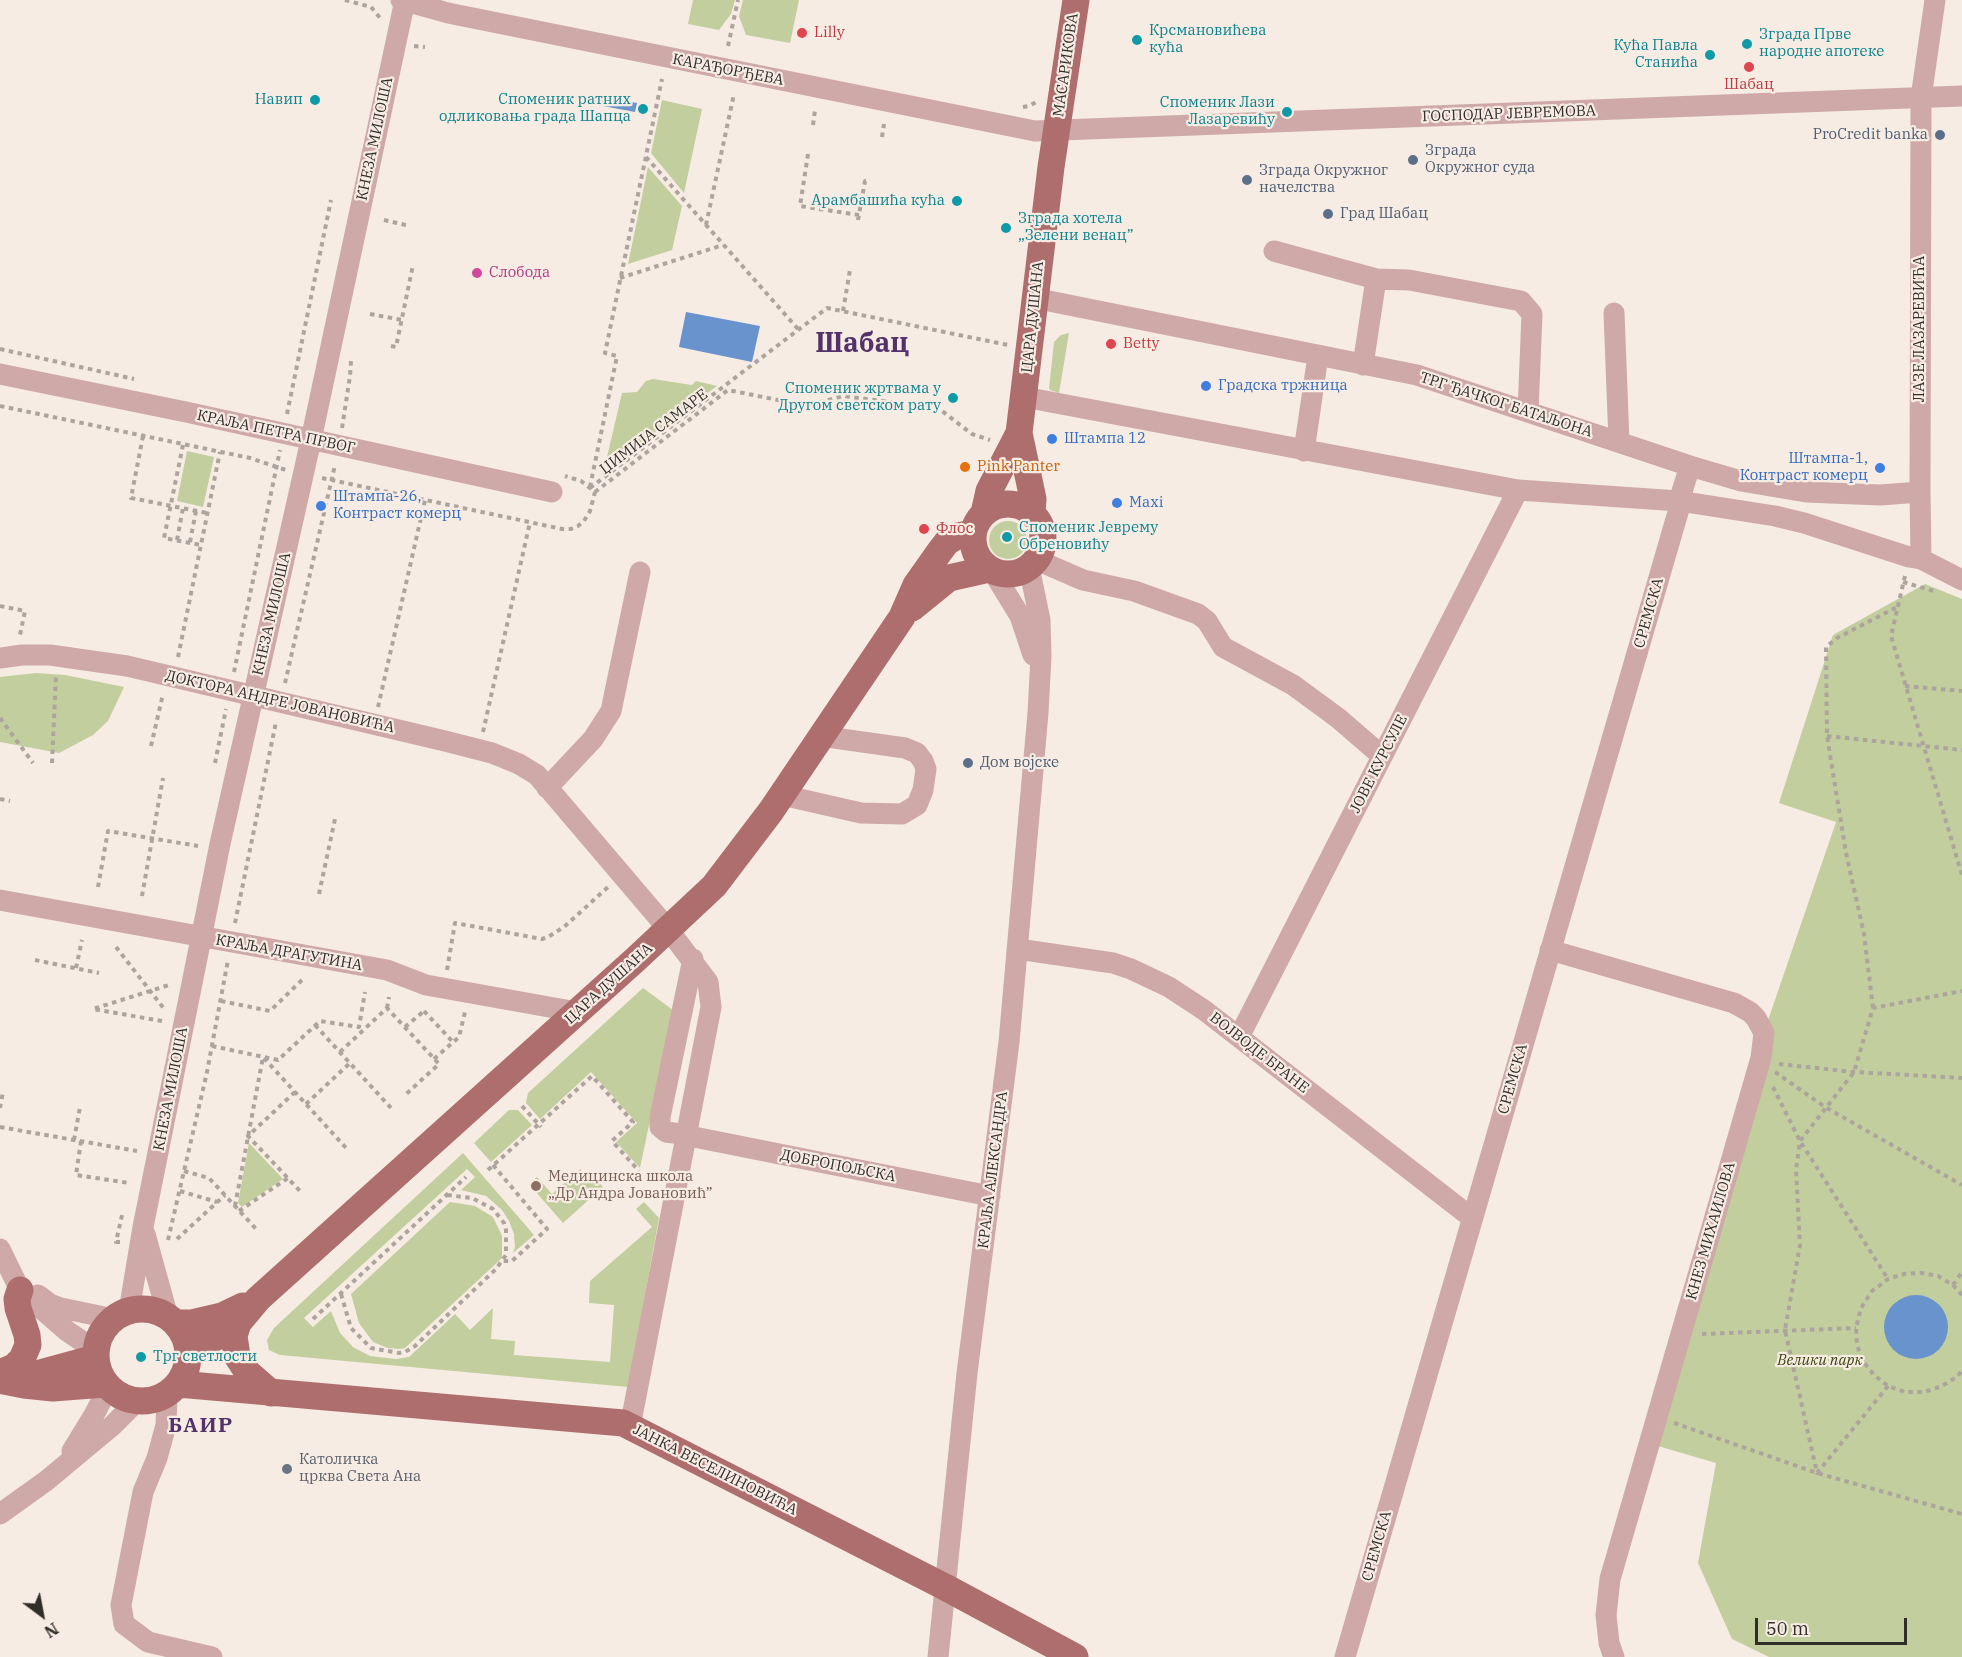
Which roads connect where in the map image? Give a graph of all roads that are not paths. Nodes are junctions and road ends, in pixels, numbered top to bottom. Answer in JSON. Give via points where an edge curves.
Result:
{"nodes":[{"id":1,"x":404,"y":0,"type":"edge"},
{"id":2,"x":1076,"y":0,"type":"edge"},
{"id":3,"x":1935,"y":0,"type":"edge"},
{"id":4,"x":1962,"y":96,"type":"edge"},
{"id":5,"x":1921,"y":98,"type":"junction"},
{"id":6,"x":1057,"y":130,"type":"junction"},
{"id":7,"x":1274,"y":251,"type":"dead end"},
{"id":8,"x":1376,"y":279,"type":"junction"},
{"id":9,"x":1034,"y":298,"type":"junction"},
{"id":10,"x":1614,"y":313,"type":"dead end"},
{"id":11,"x":1318,"y":356,"type":"junction"},
{"id":12,"x":1363,"y":365,"type":"junction"},
{"id":13,"x":0,"y":374,"type":"edge"},
{"id":14,"x":1024,"y":397,"type":"junction"},
{"id":15,"x":1528,"y":412,"type":"junction"},
{"id":16,"x":1019,"y":433,"type":"junction"},
{"id":17,"x":311,"y":440,"type":"junction"},
{"id":18,"x":1619,"y":442,"type":"junction"},
{"id":19,"x":1304,"y":451,"type":"junction"},
{"id":20,"x":1690,"y":466,"type":"junction"},
{"id":21,"x":1518,"y":490,"type":"junction"},
{"id":22,"x":552,"y":492,"type":"dead end"},
{"id":23,"x":1920,"y":492,"type":"junction"},
{"id":24,"x":1680,"y":501,"type":"junction"},
{"id":25,"x":1032,"y":513,"type":"junction"},
{"id":26,"x":979,"y":523,"type":"junction"},
{"id":27,"x":1921,"y":560,"type":"junction"},
{"id":28,"x":1033,"y":563,"type":"junction"},
{"id":29,"x":991,"y":571,"type":"junction"},
{"id":30,"x":639,"y":572,"type":"dead end"},
{"id":31,"x":1962,"y":580,"type":"edge"},
{"id":32,"x":902,"y":617,"type":"junction"},
{"id":33,"x":0,"y":658,"type":"edge"},
{"id":34,"x":1039,"y":681,"type":"junction"},
{"id":35,"x":253,"y":695,"type":"junction"},
{"id":36,"x":820,"y":736,"type":"junction"},
{"id":37,"x":1382,"y":756,"type":"junction"},
{"id":38,"x":548,"y":788,"type":"junction"},
{"id":39,"x":782,"y":795,"type":"junction"},
{"id":40,"x":0,"y":900,"type":"edge"},
{"id":41,"x":669,"y":929,"type":"junction"},
{"id":42,"x":201,"y":937,"type":"junction"},
{"id":43,"x":1018,"y":949,"type":"junction"},
{"id":44,"x":1550,"y":950,"type":"junction"},
{"id":45,"x":693,"y":960,"type":"junction"},
{"id":46,"x":577,"y":1012,"type":"junction"},
{"id":47,"x":1239,"y":1037,"type":"junction"},
{"id":48,"x":686,"y":1136,"type":"junction"},
{"id":49,"x":990,"y":1196,"type":"junction"},
{"id":50,"x":1472,"y":1218,"type":"junction"},
{"id":51,"x":143,"y":1227,"type":"junction"},
{"id":52,"x":0,"y":1249,"type":"edge"},
{"id":53,"x":20,"y":1290,"type":"junction"},
{"id":54,"x":258,"y":1299,"type":"junction"},
{"id":55,"x":122,"y":1315,"type":"junction"},
{"id":56,"x":171,"y":1320,"type":"junction"},
{"id":57,"x":238,"y":1323,"type":"junction"},
{"id":58,"x":95,"y":1354,"type":"junction"},
{"id":59,"x":180,"y":1373,"type":"junction"},
{"id":60,"x":1,"y":1378,"type":"edge"},
{"id":61,"x":106,"y":1386,"type":"junction"},
{"id":62,"x":271,"y":1393,"type":"junction"},
{"id":63,"x":136,"y":1402,"type":"junction"},
{"id":64,"x":630,"y":1427,"type":"junction"},
{"id":65,"x":46,"y":1482,"type":"junction"},
{"id":66,"x":0,"y":1514,"type":"edge"},
{"id":67,"x":945,"y":1587,"type":"junction"},
{"id":68,"x":212,"y":1657,"type":"edge"},
{"id":69,"x":938,"y":1657,"type":"edge"},
{"id":70,"x":1075,"y":1657,"type":"edge"},
{"id":71,"x":1345,"y":1657,"type":"edge"},
{"id":72,"x":1614,"y":1657,"type":"edge"}],
"edges":[{"from":1,"to":6,"type":"street","name":"КАРАЂОРЂЕВА","via":[[448,13],[1016,128]]},
{"from":1,"to":17,"type":"street","name":"КНЕЗА МИЛОША"},
{"from":2,"to":6,"type":"main road","name":"МАСАРИКОВА"},
{"from":3,"to":5,"type":"street","name":"ЛАЗЕ ЛАЗАРЕВИЋА"},
{"from":4,"to":5,"type":"street","name":"ГОСПОДАР ЈЕВРЕМОВА"},
{"from":5,"to":6,"type":"street","name":"ГОСПОДАР ЈЕВРЕМОВА"},
{"from":5,"to":23,"type":"street","name":"ЛАЗЕ ЛАЗАРЕВИЋА"},
{"from":6,"to":9,"type":"main road","name":"ЦАРА ДУШАНА"},
{"from":7,"to":8,"type":"street"},
{"from":8,"to":12,"type":"street"},
{"from":8,"to":15,"type":"street","via":[[1410,280],[1521,301],[1532,314]]},
{"from":9,"to":11,"type":"street","name":"ТРГ ЂАЧКОГ БАТАЉОНА"},
{"from":9,"to":14,"type":"main road","name":"ЦАРА ДУШАНА"},
{"from":10,"to":18,"type":"street"},
{"from":11,"to":12,"type":"street","name":"ТРГ ЂАЧКОГ БАТАЉОНА"},
{"from":11,"to":19,"type":"street"},
{"from":12,"to":15,"type":"street","name":"ТРГ ЂАЧКОГ БАТАЉОНА","via":[[1417,375]]},
{"from":13,"to":17,"type":"street","name":"КРАЉА ПЕТРА ПРВОГ"},
{"from":14,"to":16,"type":"main road","name":"ЦАРА ДУШАНА"},
{"from":14,"to":19,"type":"street"},
{"from":15,"to":18,"type":"street","name":"ТРГ ЂАЧКОГ БАТАЉОНА"},
{"from":16,"to":25,"type":"main road","name":"ЦАРА ДУШАНА","via":[[1033,498]]},
{"from":16,"to":26,"type":"main road","name":"ЦАРА ДУШАНА","via":[[989,491]]},
{"from":17,"to":22,"type":"street","name":"КРАЉА ПЕТРА ПРВОГ"},
{"from":17,"to":35,"type":"street","name":"КНЕЗА МИЛОША"},
{"from":18,"to":20,"type":"street","name":"ТРГ ЂАЧКОГ БАТАЉОНА"},
{"from":19,"to":21,"type":"street"},
{"from":20,"to":23,"type":"street","name":"ТРГ ЂАЧКОГ БАТАЉОНА","via":[[1741,481],[1806,492]]},
{"from":20,"to":24,"type":"street"},
{"from":21,"to":24,"type":"street"},
{"from":21,"to":37,"type":"street","name":"ЈОВЕ КУРСУЛЕ"},
{"from":23,"to":27,"type":"street","name":"ЛАЗЕ ЛАЗАРЕВИЋА"},
{"from":24,"to":27,"type":"street","via":[[1775,516]]},
{"from":24,"to":44,"type":"street","name":"СРЕМСКА"},
{"from":25,"to":26,"type":"main road","via":[[1003,504]]},
{"from":25,"to":28,"type":"main road","via":[[1043,534],[1043,546]]},
{"from":26,"to":29,"type":"main road","via":[[972,544],[975,554]]},
{"from":26,"to":32,"type":"main road","name":"ЦАРА ДУШАНА","via":[[947,542],[916,585]]},
{"from":27,"to":31,"type":"street"},
{"from":28,"to":29,"type":"main road","via":[[1014,574]]},
{"from":28,"to":34,"type":"street","name":"КРАЉА АЛЕКСАНДРА","via":[[1040,620]]},
{"from":28,"to":37,"type":"street","via":[[1083,580],[1134,591],[1198,614],[1223,647],[1302,692]]},
{"from":29,"to":32,"type":"main road","name":"ЦАРА ДУШАНА","via":[[949,578]]},
{"from":29,"to":34,"type":"street","name":"КРАЉА АЛЕКСАНДРА","via":[[1020,616]]},
{"from":30,"to":38,"type":"street","via":[[611,711],[593,739]]},
{"from":32,"to":36,"type":"main road","name":"ЦАРА ДУШАНА"},
{"from":33,"to":35,"type":"street","name":"ДОКТОРА АНДРЕ ЈОВАНОВИЋА","via":[[50,655],[89,659]]},
{"from":34,"to":43,"type":"street","name":"КРАЉА АЛЕКСАНДРА"},
{"from":35,"to":38,"type":"street","name":"ДОКТОРА АНДРЕ ЈОВАНОВИЋА","via":[[492,753],[537,775]]},
{"from":35,"to":42,"type":"street","name":"КНЕЗА МИЛОША"},
{"from":36,"to":39,"type":"main road","name":"ЦАРА ДУШАНА"},
{"from":36,"to":39,"type":"street","via":[[905,748],[916,753],[926,769],[917,806],[902,814],[861,813]]},
{"from":37,"to":47,"type":"street","name":"ЈОВЕ КУРСУЛЕ"},
{"from":38,"to":41,"type":"street","name":"ДОКТОРА АНДРЕ ЈОВАНОВИЋА"},
{"from":39,"to":41,"type":"main road","name":"ЦАРА ДУШАНА","via":[[714,886]]},
{"from":40,"to":42,"type":"street","name":"КРАЉА ДРАГУТИНА"},
{"from":41,"to":45,"type":"street"},
{"from":41,"to":46,"type":"main road","name":"ЦАРА ДУШАНА"},
{"from":42,"to":46,"type":"street","name":"КРАЉА ДРАГУТИНА","via":[[387,970],[426,985]]},
{"from":42,"to":51,"type":"street","name":"КНЕЗА МИЛОША"},
{"from":43,"to":47,"type":"street","name":"ВОЈВОДЕ БРАНЕ","via":[[1089,958],[1131,969],[1169,987]]},
{"from":43,"to":49,"type":"street","name":"КРАЉА АЛЕКСАНДРА"},
{"from":44,"to":50,"type":"street","name":"СРЕМСКА"},
{"from":44,"to":72,"type":"street","name":"КНЕЗ МИХАИЛОВА","via":[[1725,1000],[1756,1018],[1764,1033],[1760,1062],[1616,1556],[1606,1623]]},
{"from":45,"to":48,"type":"street","via":[[708,982],[711,1007]]},
{"from":45,"to":48,"type":"street","name":"ДОБРОПОЉСКА","via":[[660,1122],[666,1132]]},
{"from":46,"to":54,"type":"main road","name":"ЦАРА ДУШАНА"},
{"from":47,"to":50,"type":"street","name":"ВОЈВОДЕ БРАНЕ"},
{"from":48,"to":49,"type":"street","name":"ДОБРОПОЉСКА"},
{"from":48,"to":64,"type":"street"},
{"from":49,"to":67,"type":"street","name":"КРАЉА АЛЕКСАНДРА"},
{"from":50,"to":71,"type":"street","name":"СРЕМСКА"},
{"from":51,"to":55,"type":"street","name":"КНЕЗА МИЛОША"},
{"from":51,"to":56,"type":"street","name":"КНЕЗА МИЛОША"},
{"from":52,"to":53,"type":"street"},
{"from":53,"to":55,"type":"street","via":[[30,1290],[61,1308]]},
{"from":53,"to":58,"type":"street"},
{"from":53,"to":60,"type":"main road","via":[[18,1308],[28,1345],[22,1359]]},
{"from":54,"to":56,"type":"main road","name":"ЦАРА ДУШАНА","via":[[222,1316],[192,1323]]},
{"from":54,"to":57,"type":"main road","name":"ЦАРА ДУШАНА"},
{"from":55,"to":56,"type":"main road","via":[[149,1310]]},
{"from":55,"to":58,"type":"main road","via":[[102,1331]]},
{"from":56,"to":59,"type":"main road","via":[[181,1331]]},
{"from":57,"to":59,"type":"main road","name":"ЦАРА ДУШАНА","via":[[208,1342]]},
{"from":57,"to":62,"type":"main road","via":[[234,1336],[237,1356],[248,1373]]},
{"from":58,"to":60,"type":"main road","via":[[25,1378]]},
{"from":58,"to":61,"type":"main road","via":[[98,1372]]},
{"from":59,"to":62,"type":"main road","name":"ЈАНКА ВЕСЕЛИНОВИЋА"},
{"from":59,"to":63,"type":"main road","via":[[152,1401]]},
{"from":59,"to":68,"type":"street","via":[[157,1458],[143,1492],[121,1605],[124,1624],[148,1641]]},
{"from":60,"to":61,"type":"main road","via":[[54,1388]]},
{"from":61,"to":63,"type":"main road"},
{"from":61,"to":65,"type":"street","via":[[70,1454]]},
{"from":62,"to":64,"type":"main road","name":"ЈАНКА ВЕСЕЛИНОВИЋА","via":[[622,1423]]},
{"from":63,"to":65,"type":"street"},
{"from":64,"to":67,"type":"main road","name":"ЈАНКА ВЕСЕЛИНОВИЋА"},
{"from":65,"to":66,"type":"street"},
{"from":67,"to":69,"type":"street","name":"КРАЉА АЛЕКСАНДРА"},
{"from":67,"to":70,"type":"main road","name":"ЈАНКА ВЕСЕЛИНОВИЋА"}]}
